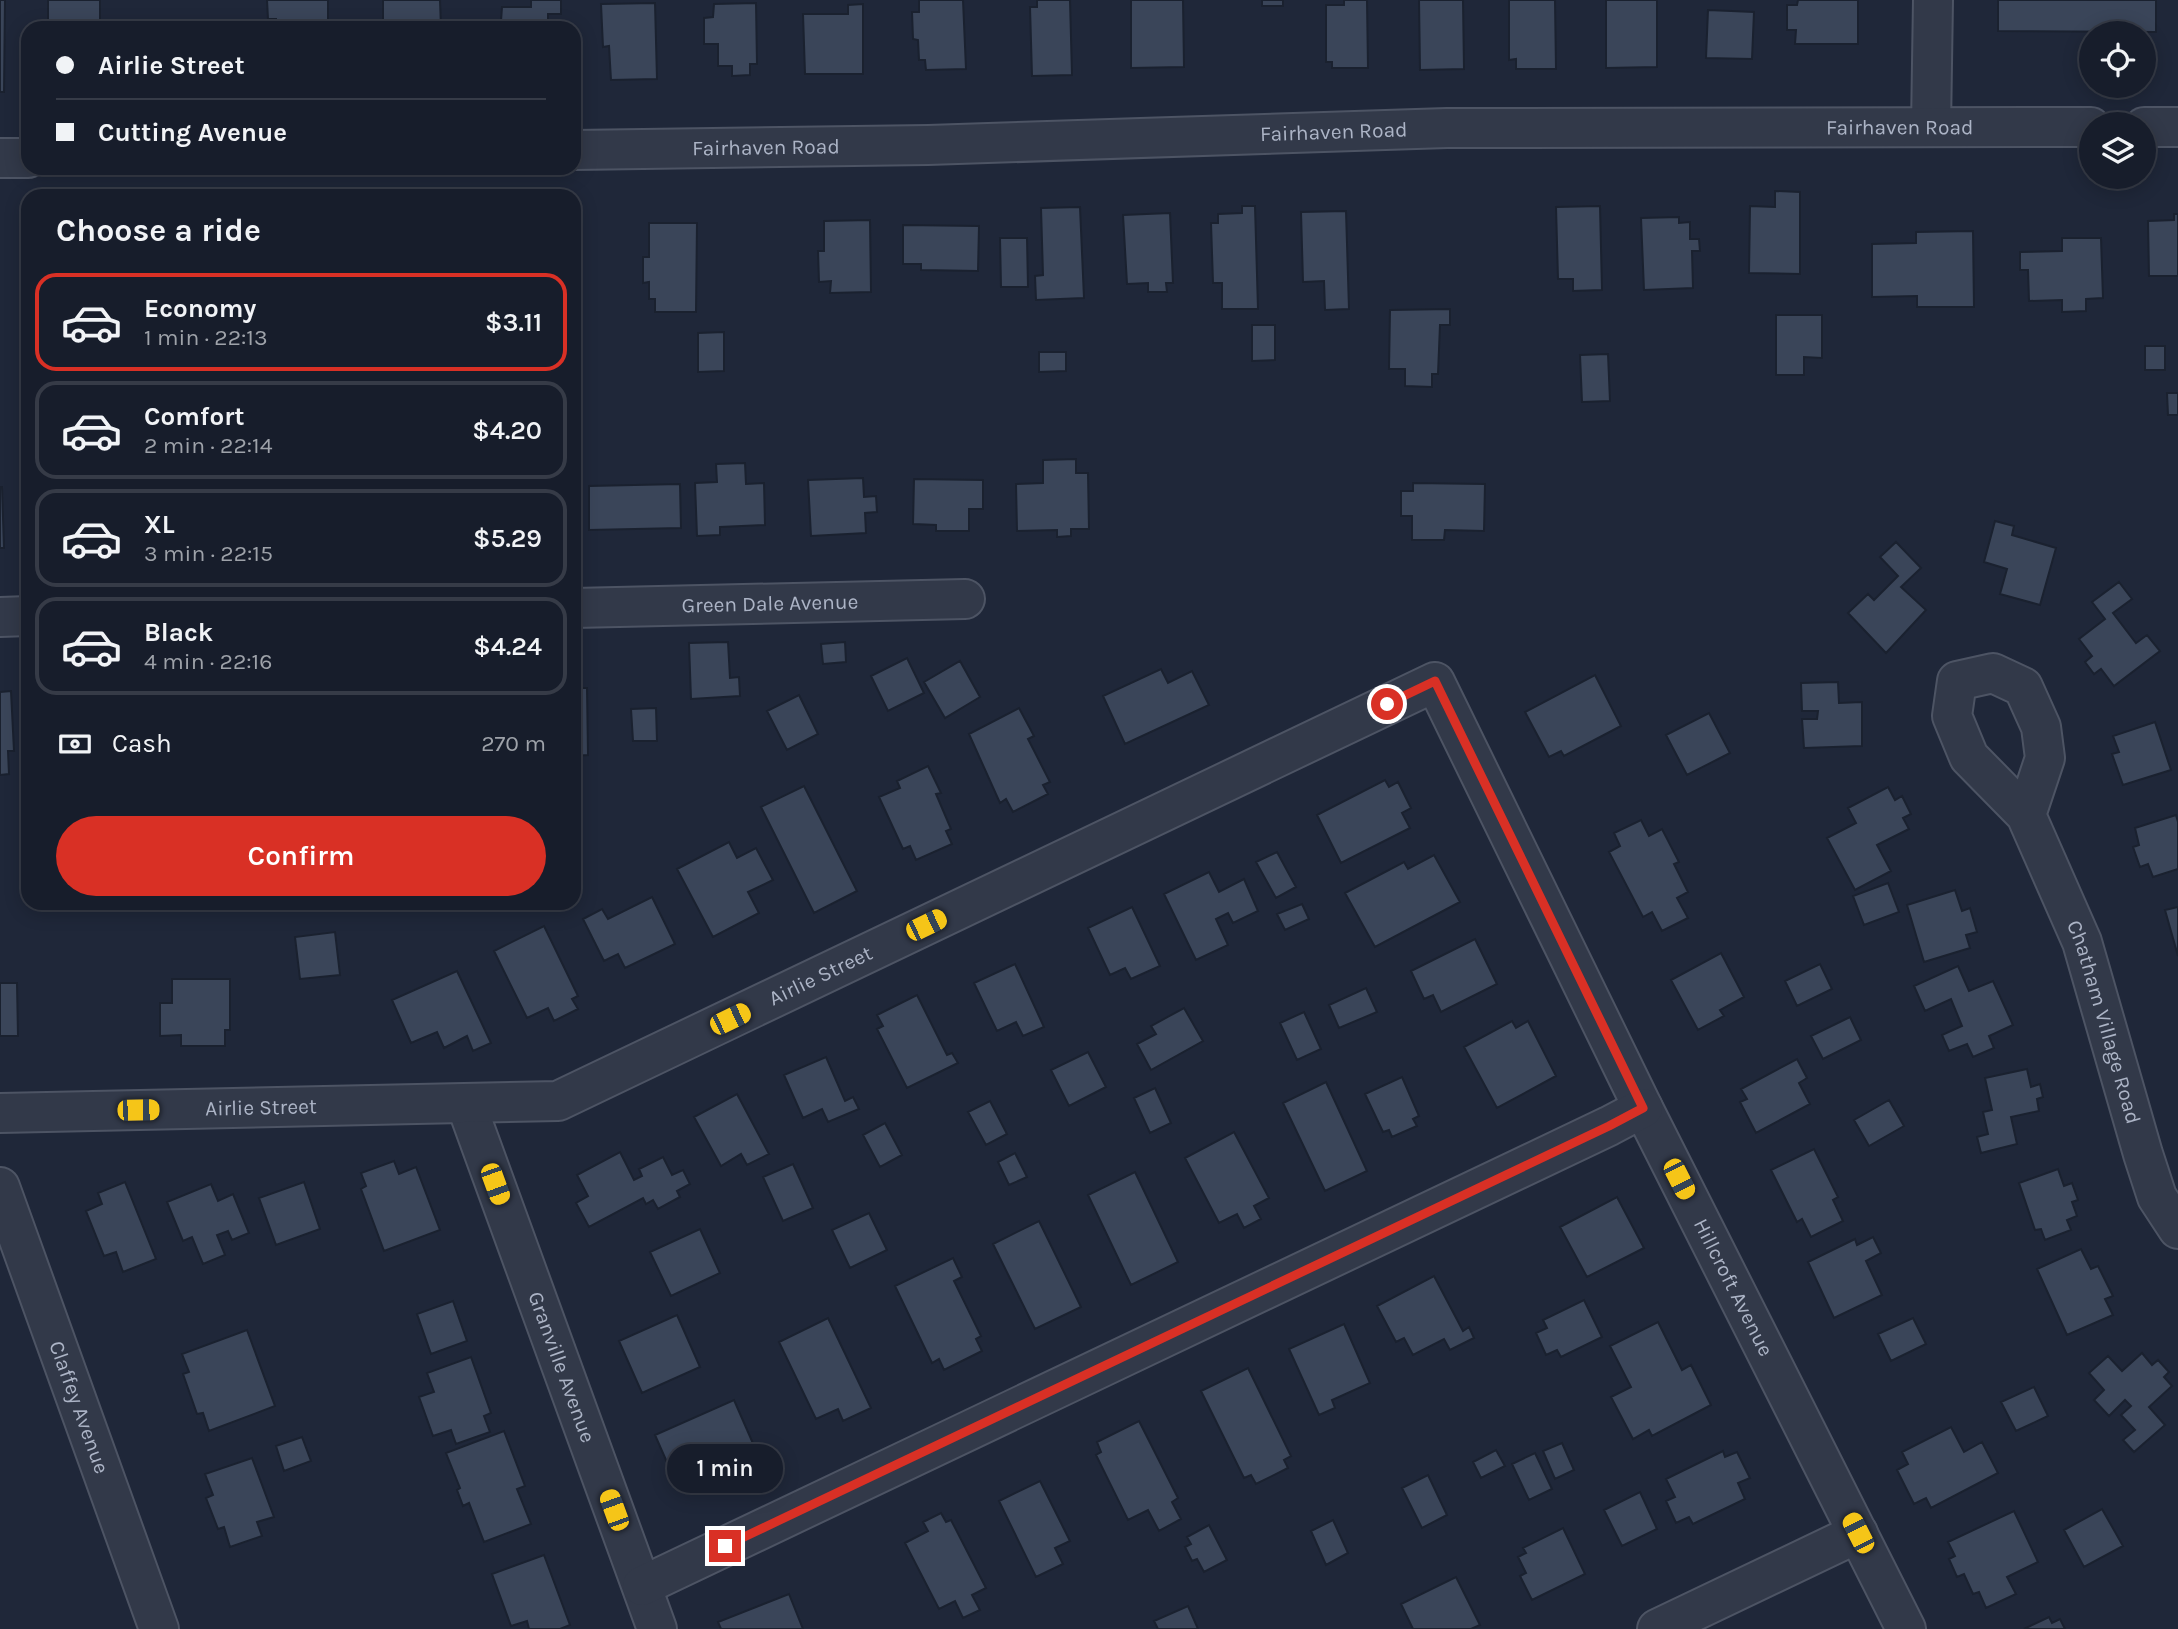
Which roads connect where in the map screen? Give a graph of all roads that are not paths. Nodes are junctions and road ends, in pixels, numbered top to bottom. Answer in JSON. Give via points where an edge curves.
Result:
{"nodes":[{"id":1,"x":1933,"y":0,"type":"edge"},
{"id":2,"x":1931,"y":127,"type":"junction"},
{"id":3,"x":2079,"y":127,"type":"edge"},
{"id":4,"x":2156,"y":127,"type":"edge"},
{"id":5,"x":2178,"y":127,"type":"edge"},
{"id":6,"x":581,"y":150,"type":"edge"},
{"id":7,"x":0,"y":158,"type":"edge"},
{"id":8,"x":21,"y":158,"type":"edge"},
{"id":9,"x":965,"y":599,"type":"dead end"},
{"id":10,"x":581,"y":608,"type":"edge"},
{"id":11,"x":21,"y":616,"type":"edge"},
{"id":12,"x":0,"y":617,"type":"edge"},
{"id":13,"x":1435,"y":681,"type":"joint"},
{"id":14,"x":2026,"y":815,"type":"dead end"},
{"id":15,"x":466,"y":1104,"type":"junction"},
{"id":16,"x":1643,"y":1108,"type":"junction"},
{"id":17,"x":0,"y":1113,"type":"edge"},
{"id":18,"x":0,"y":1187,"type":"edge"},
{"id":19,"x":2178,"y":1229,"type":"edge"},
{"id":20,"x":1858,"y":1533,"type":"junction"},
{"id":21,"x":642,"y":1586,"type":"junction"},
{"id":22,"x":159,"y":1629,"type":"edge"},
{"id":23,"x":657,"y":1629,"type":"edge"},
{"id":24,"x":1657,"y":1629,"type":"edge"},
{"id":25,"x":1906,"y":1629,"type":"edge"}],
"edges":[{"from":1,"to":2,"type":"street"},
{"from":2,"to":3,"type":"street","name":"Fairhaven Road"},
{"from":2,"to":6,"type":"street","name":"Fairhaven Road","via":[[1447,128],[928,145]]},
{"from":4,"to":5,"type":"street"},
{"from":7,"to":8,"type":"street"},
{"from":9,"to":10,"type":"street","name":"Green Dale Avenue"},
{"from":11,"to":12,"type":"street"},
{"from":13,"to":15,"type":"street","name":"Airlie Street","via":[[558,1101]]},
{"from":13,"to":16,"type":"street","name":"Hillcroft Avenue"},
{"from":14,"to":19,"type":"street","name":"Chatham Village Road","via":[[2082,942],[2157,1197]]},
{"from":15,"to":17,"type":"street","name":"Airlie Street"},
{"from":15,"to":21,"type":"street","name":"Granville Avenue"},
{"from":16,"to":20,"type":"street","name":"Hillcroft Avenue"},
{"from":16,"to":21,"type":"street"},
{"from":18,"to":22,"type":"street","name":"Claffey Avenue"},
{"from":20,"to":24,"type":"street"},
{"from":20,"to":25,"type":"street","name":"Hillcroft Avenue"},
{"from":21,"to":23,"type":"street","name":"Granville Avenue"}]}
